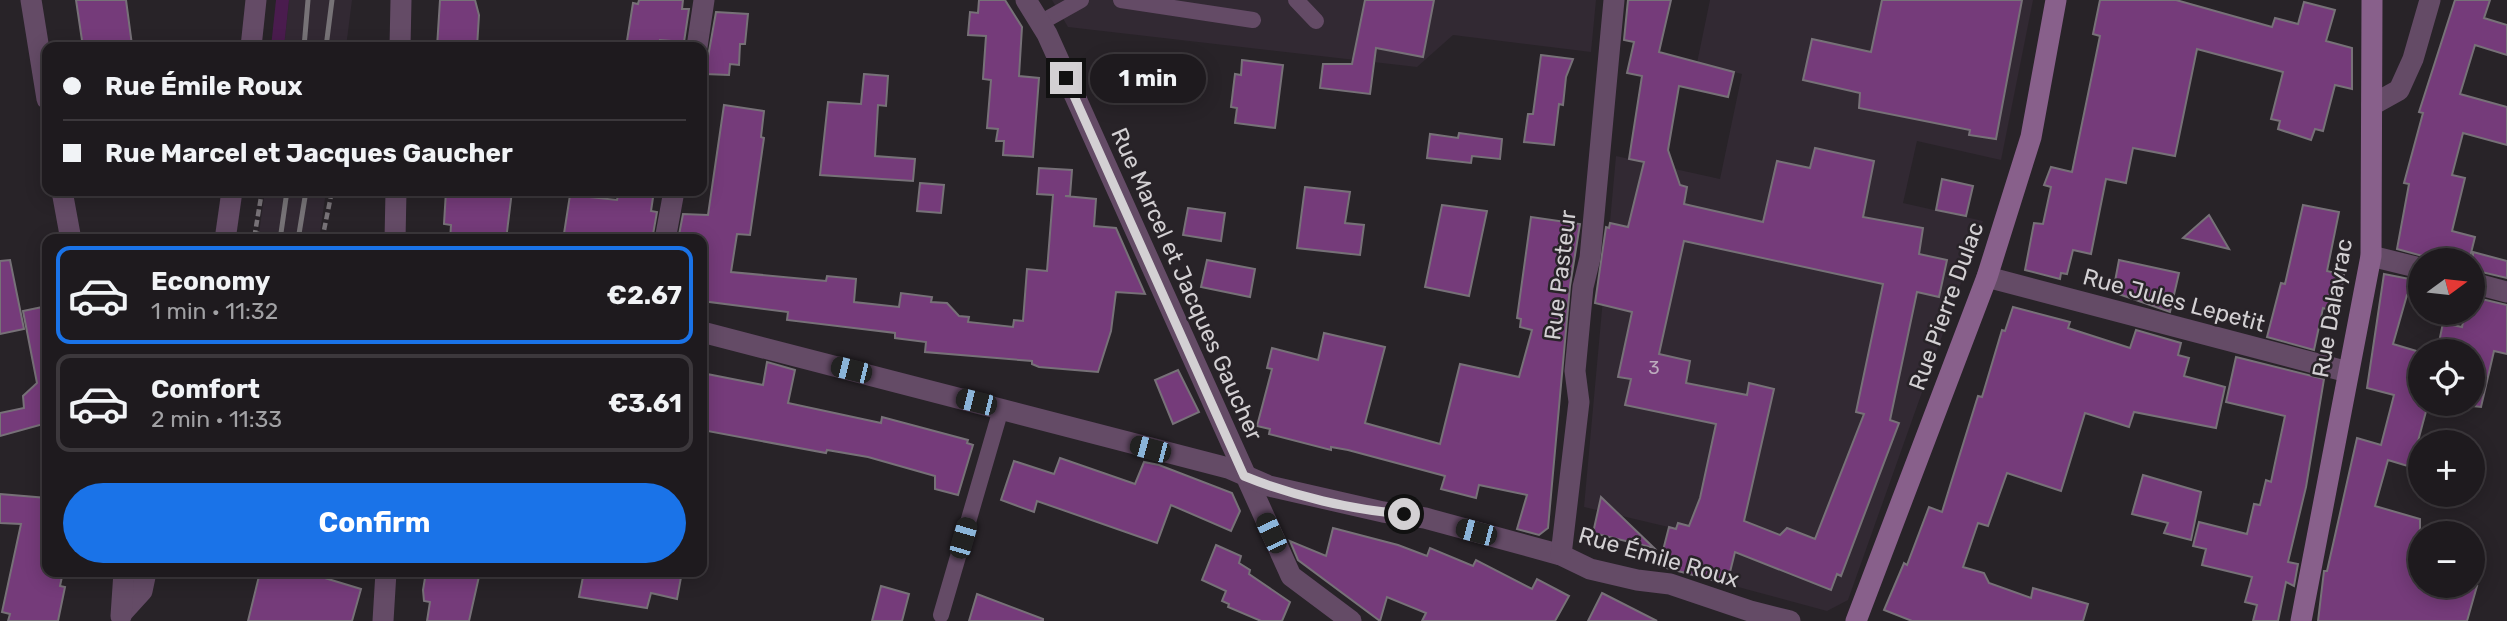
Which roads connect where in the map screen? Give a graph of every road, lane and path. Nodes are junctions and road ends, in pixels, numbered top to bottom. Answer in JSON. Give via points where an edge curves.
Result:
{"nodes":[{"id":1,"x":31,"y":0,"type":"edge"},
{"id":2,"x":256,"y":0,"type":"edge"},
{"id":3,"x":401,"y":0,"type":"edge"},
{"id":4,"x":704,"y":0,"type":"edge"},
{"id":5,"x":1026,"y":0,"type":"edge"},
{"id":6,"x":1081,"y":0,"type":"edge"},
{"id":7,"x":1121,"y":0,"type":"edge"},
{"id":8,"x":1296,"y":0,"type":"edge"},
{"id":9,"x":1614,"y":0,"type":"edge"},
{"id":10,"x":2056,"y":0,"type":"edge"},
{"id":11,"x":2372,"y":0,"type":"edge"},
{"id":12,"x":2430,"y":0,"type":"edge"},
{"id":13,"x":1253,"y":20,"type":"dead end"},
{"id":14,"x":1316,"y":21,"type":"dead end"},
{"id":15,"x":1040,"y":23,"type":"junction"},
{"id":16,"x":252,"y":42,"type":"edge"},
{"id":17,"x":400,"y":42,"type":"edge"},
{"id":18,"x":697,"y":42,"type":"edge"},
{"id":19,"x":42,"y":68,"type":"edge"},
{"id":20,"x":2372,"y":105,"type":"junction"},
{"id":21,"x":63,"y":196,"type":"edge"},
{"id":22,"x":231,"y":196,"type":"edge"},
{"id":23,"x":261,"y":196,"type":"edge"},
{"id":24,"x":331,"y":196,"type":"edge"},
{"id":25,"x":396,"y":196,"type":"edge"},
{"id":26,"x":673,"y":196,"type":"edge"},
{"id":27,"x":70,"y":234,"type":"edge"},
{"id":28,"x":226,"y":234,"type":"edge"},
{"id":29,"x":259,"y":234,"type":"dead end"},
{"id":30,"x":324,"y":234,"type":"edge"},
{"id":31,"x":395,"y":234,"type":"edge"},
{"id":32,"x":666,"y":234,"type":"edge"},
{"id":33,"x":2371,"y":256,"type":"junction"},
{"id":34,"x":2408,"y":265,"type":"edge"},
{"id":35,"x":1987,"y":276,"type":"junction"},
{"id":36,"x":2485,"y":286,"type":"edge"},
{"id":37,"x":2507,"y":292,"type":"edge"},
{"id":38,"x":707,"y":333,"type":"edge"},
{"id":39,"x":2348,"y":372,"type":"junction"},
{"id":40,"x":1001,"y":409,"type":"junction"},
{"id":41,"x":1244,"y":476,"type":"junction"},
{"id":42,"x":1561,"y":555,"type":"junction"},
{"id":43,"x":124,"y":577,"type":"edge"},
{"id":44,"x":145,"y":577,"type":"edge"},
{"id":45,"x":386,"y":577,"type":"edge"},
{"id":46,"x":941,"y":615,"type":"dead end"},
{"id":47,"x":121,"y":617,"type":"edge"},
{"id":48,"x":383,"y":621,"type":"edge"},
{"id":49,"x":1352,"y":621,"type":"edge"},
{"id":50,"x":1790,"y":621,"type":"edge"},
{"id":51,"x":1856,"y":621,"type":"edge"},
{"id":52,"x":2301,"y":621,"type":"edge"}],
"edges":[{"from":1,"to":19,"type":"street"},
{"from":2,"to":16,"type":"street"},
{"from":3,"to":17,"type":"street"},
{"from":4,"to":18,"type":"street"},
{"from":5,"to":15,"type":"street","name":"Rue Marcel et Jacques Gaucher"},
{"from":6,"to":15,"type":"lane"},
{"from":7,"to":13,"type":"lane"},
{"from":8,"to":14,"type":"lane"},
{"from":9,"to":42,"type":"street","name":"Rue Pasteur","via":[[1590,258],[1583,287],[1575,372],[1578,402]]},
{"from":10,"to":35,"type":"main road","name":"Rue Pierre Dulac","via":[[2031,137]]},
{"from":11,"to":20,"type":"main road","name":"Rue Dalayrac"},
{"from":12,"to":20,"type":"street","via":[[2399,90]]},
{"from":15,"to":41,"type":"street","name":"Rue Marcel et Jacques Gaucher"},
{"from":20,"to":33,"type":"main road","name":"Rue Dalayrac"},
{"from":21,"to":27,"type":"street"},
{"from":22,"to":28,"type":"street"},
{"from":23,"to":29,"type":"path","via":[[255,233]]},
{"from":24,"to":30,"type":"path"},
{"from":25,"to":31,"type":"street"},
{"from":26,"to":32,"type":"street"},
{"from":33,"to":34,"type":"street"},
{"from":33,"to":39,"type":"main road","name":"Rue Dalayrac"},
{"from":35,"to":39,"type":"street","name":"Rue Jules Lepetit"},
{"from":35,"to":51,"type":"main road","name":"Rue Pierre Dulac"},
{"from":36,"to":37,"type":"street"},
{"from":38,"to":40,"type":"street","name":"Rue Émile Roux"},
{"from":39,"to":52,"type":"main road","name":"Rue Dalayrac"},
{"from":40,"to":41,"type":"street","name":"Rue Émile Roux"},
{"from":40,"to":46,"type":"lane"},
{"from":41,"to":42,"type":"street","name":"Rue Émile Roux","via":[[1269,486],[1425,518]]},
{"from":41,"to":49,"type":"street","name":"Rue Marcel et Jacques Gaucher","via":[[1291,576]]},
{"from":42,"to":50,"type":"street","name":"Rue Émile Roux","via":[[1590,569],[1685,588]]},
{"from":43,"to":47,"type":"street"},
{"from":44,"to":47,"type":"street","via":[[142,591]]},
{"from":45,"to":48,"type":"street"}]}
